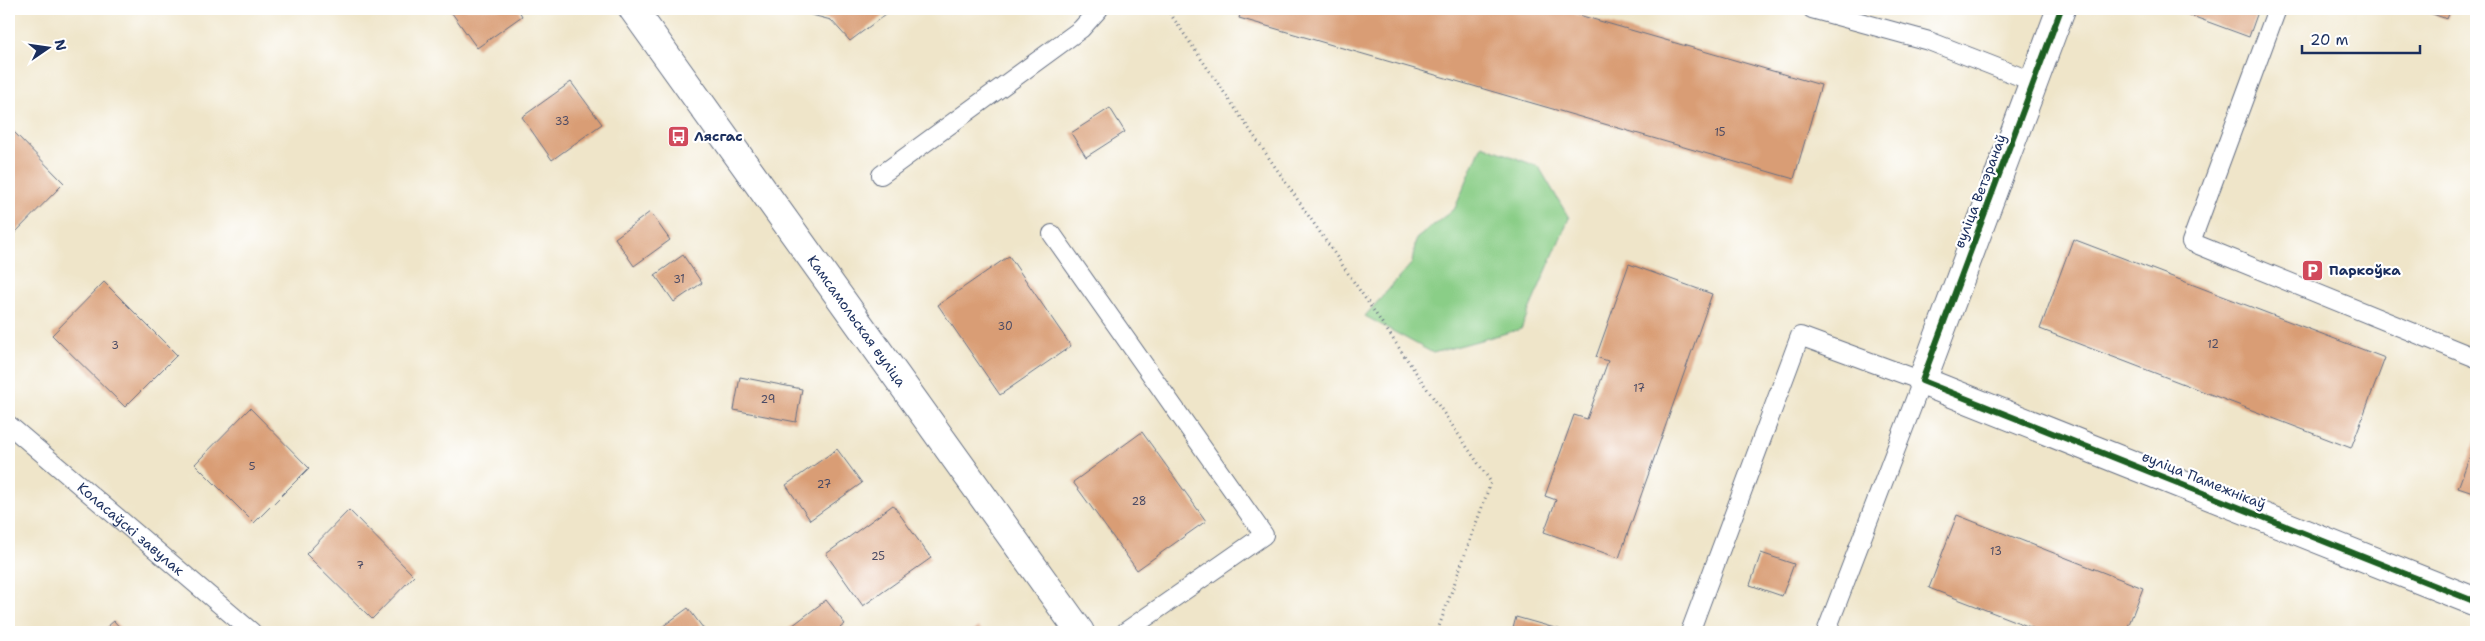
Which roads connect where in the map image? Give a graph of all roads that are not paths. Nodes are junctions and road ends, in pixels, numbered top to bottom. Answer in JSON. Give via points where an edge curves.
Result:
{"nodes":[{"id":1,"x":633,"y":9,"type":"edge"},
{"id":2,"x":1099,"y":9,"type":"edge"},
{"id":3,"x":1812,"y":9,"type":"edge"},
{"id":4,"x":2062,"y":9,"type":"edge"},
{"id":5,"x":2278,"y":9,"type":"edge"},
{"id":6,"x":2034,"y":82,"type":"junction"},
{"id":7,"x":881,"y":175,"type":"dead end"},
{"id":8,"x":1052,"y":234,"type":"dead end"},
{"id":9,"x":2476,"y":358,"type":"edge"},
{"id":10,"x":1922,"y":381,"type":"junction"},
{"id":11,"x":9,"y":425,"type":"edge"},
{"id":12,"x":2476,"y":602,"type":"edge"},
{"id":13,"x":252,"y":632,"type":"edge"},
{"id":14,"x":1080,"y":632,"type":"edge"},
{"id":15,"x":1125,"y":632,"type":"edge"},
{"id":16,"x":1690,"y":632,"type":"edge"},
{"id":17,"x":1826,"y":632,"type":"edge"}],
"edges":[{"from":1,"to":14,"type":"street","name":"Камсамольская вуліца"},
{"from":2,"to":7,"type":"lane","via":[[1081,29]]},
{"from":3,"to":6,"type":"lane","via":[[1929,41]]},
{"from":4,"to":6,"type":"street","name":"вуліца Ветэранаў"},
{"from":5,"to":9,"type":"lane","via":[[2191,242]]},
{"from":6,"to":10,"type":"street","name":"вуліца Ветэранаў"},
{"from":8,"to":15,"type":"lane","via":[[1264,535]]},
{"from":10,"to":12,"type":"street","name":"вуліца Памежнікаў"},
{"from":10,"to":16,"type":"lane","via":[[1800,336]]},
{"from":10,"to":17,"type":"lane"},
{"from":11,"to":13,"type":"lane","name":"Коласаўскі завулак"}]}
